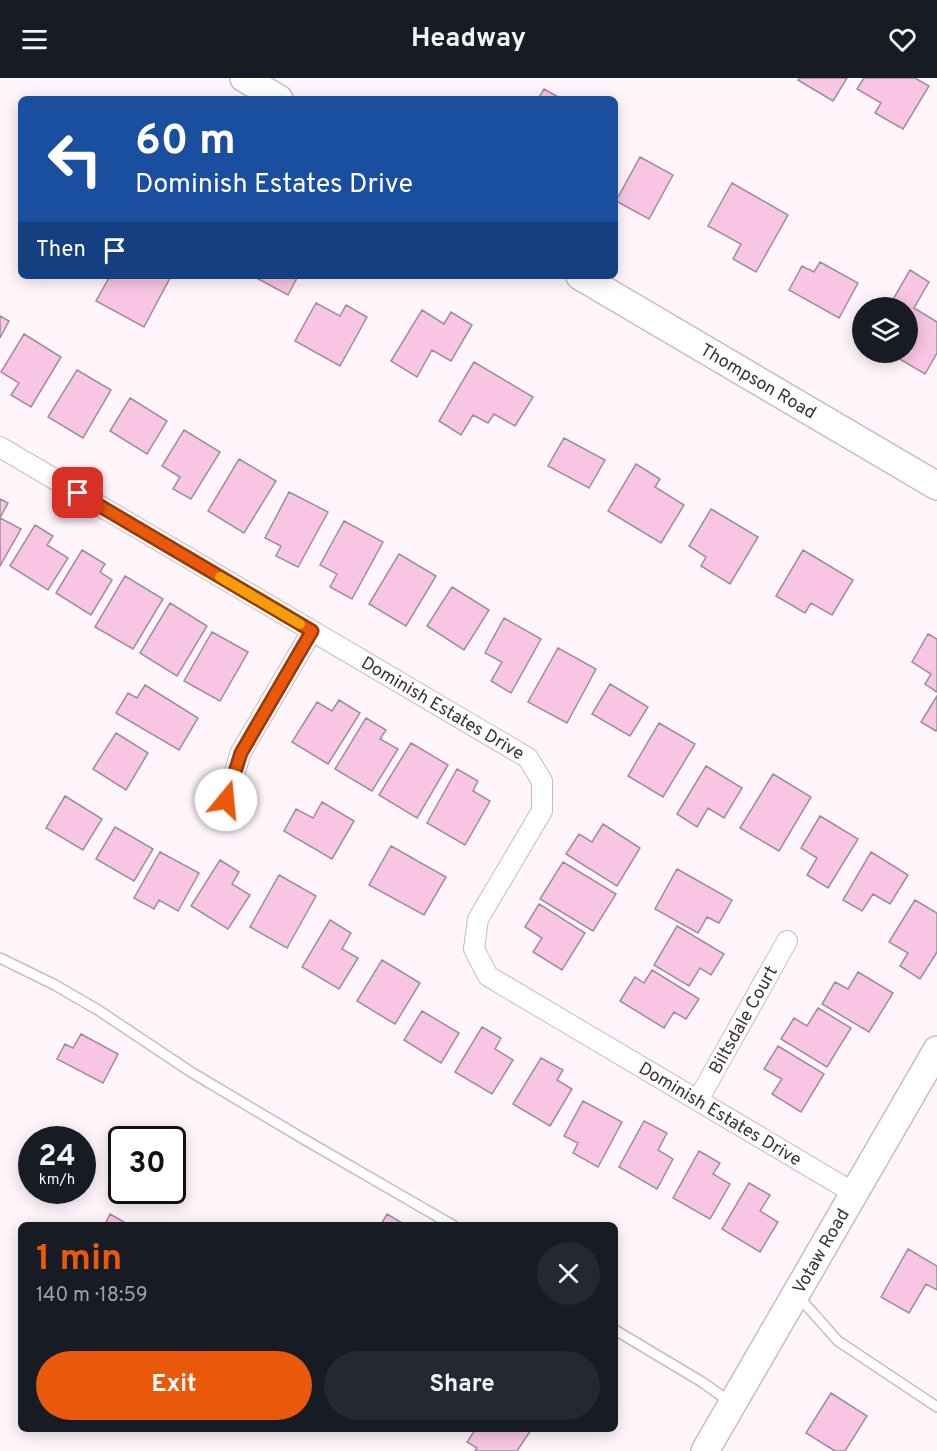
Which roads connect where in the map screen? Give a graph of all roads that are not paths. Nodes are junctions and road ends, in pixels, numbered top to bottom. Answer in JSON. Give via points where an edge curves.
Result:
{"nodes":[{"id":1,"x":244,"y":78,"type":"edge"},
{"id":2,"x":274,"y":96,"type":"edge"},
{"id":3,"x":585,"y":279,"type":"edge"},
{"id":4,"x":0,"y":447,"type":"edge"},
{"id":5,"x":937,"y":486,"type":"edge"},
{"id":6,"x":312,"y":631,"type":"junction"},
{"id":7,"x":226,"y":800,"type":"dead end"},
{"id":8,"x":787,"y":941,"type":"dead end"},
{"id":9,"x":0,"y":958,"type":"edge"},
{"id":10,"x":937,"y":1050,"type":"edge"},
{"id":11,"x":698,"y":1100,"type":"junction"},
{"id":12,"x":854,"y":1193,"type":"junction"},
{"id":13,"x":447,"y":1222,"type":"edge"},
{"id":14,"x":796,"y":1294,"type":"junction"},
{"id":15,"x":618,"y":1332,"type":"edge"},
{"id":16,"x":733,"y":1403,"type":"junction"},
{"id":17,"x":937,"y":1407,"type":"edge"},
{"id":18,"x":705,"y":1451,"type":"edge"}],
"edges":[{"from":1,"to":2,"type":"street"},
{"from":3,"to":5,"type":"street","name":"Thompson Road"},
{"from":4,"to":6,"type":"street","name":"Dominish Estates Drive"},
{"from":6,"to":7,"type":"street","via":[[241,753]]},
{"from":6,"to":11,"type":"street","name":"Dominish Estates Drive","via":[[528,758],[542,780],[542,811],[478,919],[474,949],[488,976]]},
{"from":8,"to":11,"type":"street","name":"Biltsdale Court"},
{"from":9,"to":13,"type":"lane","via":[[98,1010],[207,1082]]},
{"from":10,"to":12,"type":"street","name":"Votaw Road"},
{"from":11,"to":12,"type":"street","name":"Dominish Estates Drive"},
{"from":12,"to":14,"type":"street","name":"Votaw Road"},
{"from":14,"to":16,"type":"street","name":"Votaw Road"},
{"from":14,"to":17,"type":"lane","via":[[838,1341]]},
{"from":15,"to":16,"type":"lane"},
{"from":16,"to":18,"type":"street","name":"Votaw Road"}]}
